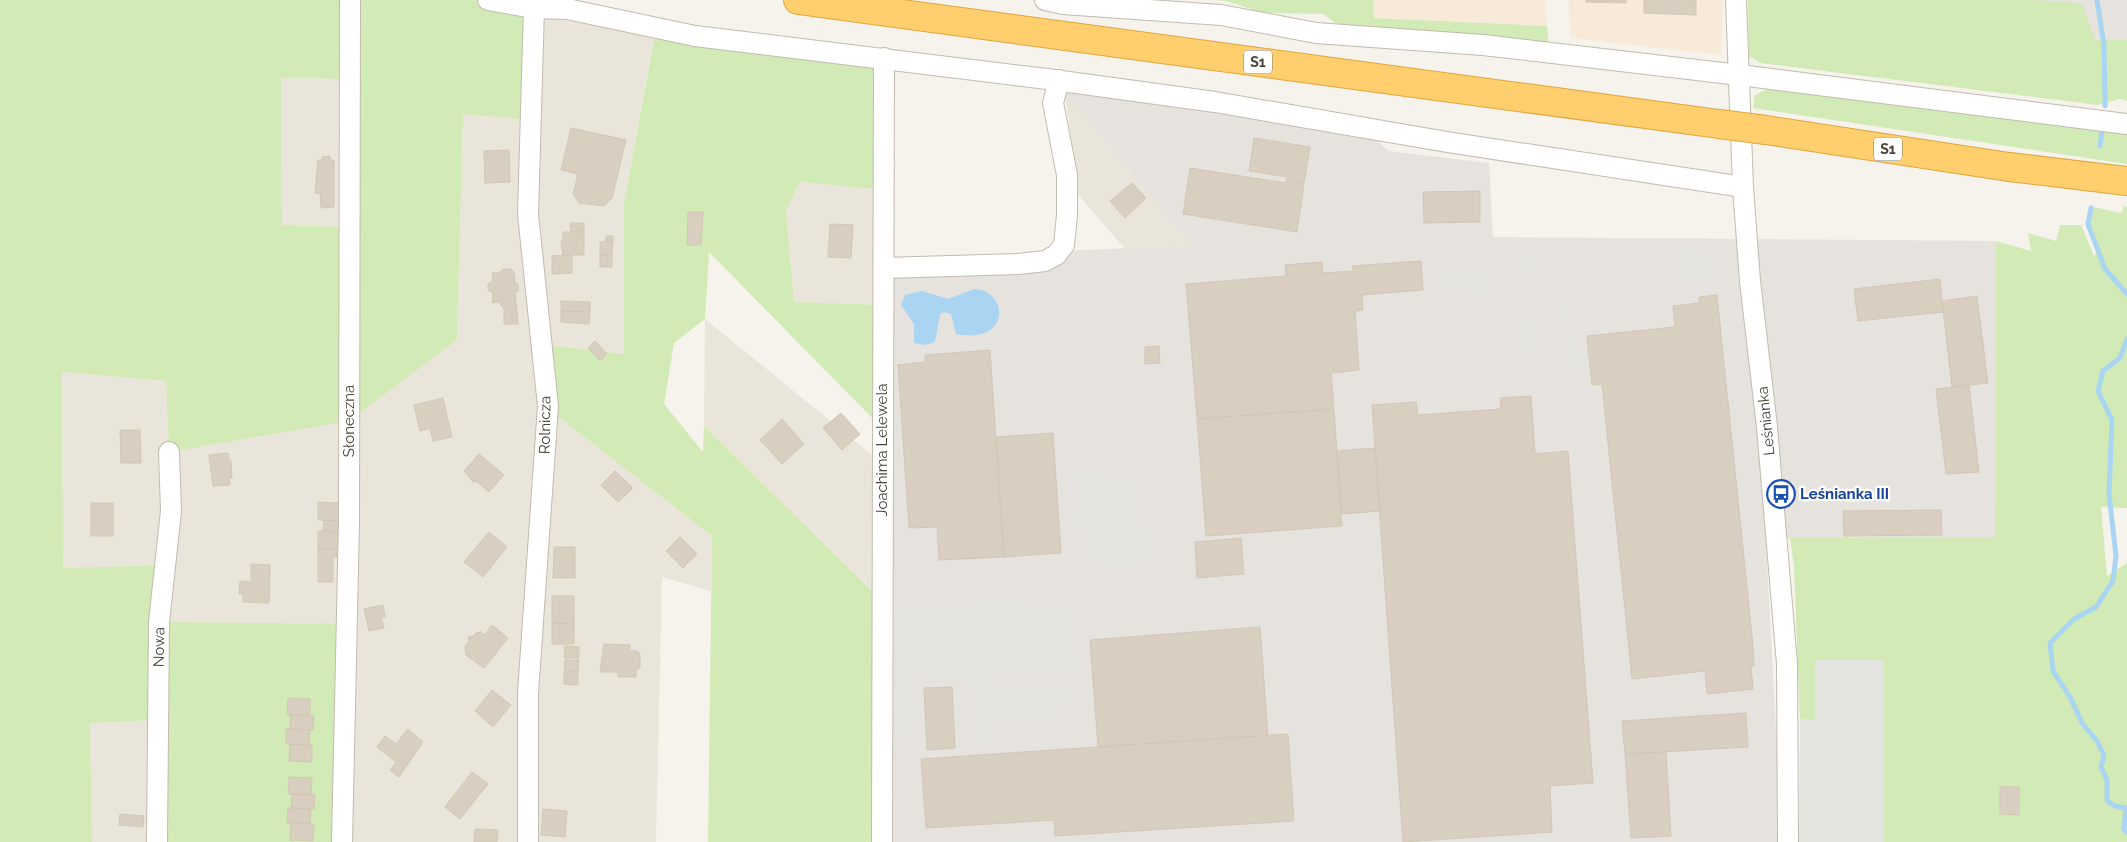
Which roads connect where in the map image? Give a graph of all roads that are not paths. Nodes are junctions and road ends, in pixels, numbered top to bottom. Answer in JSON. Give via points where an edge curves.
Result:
{"nodes":[{"id":1,"x":350,"y":0,"type":"edge"},
{"id":2,"x":488,"y":0,"type":"edge"},
{"id":3,"x":798,"y":0,"type":"edge"},
{"id":4,"x":1736,"y":0,"type":"edge"},
{"id":5,"x":1057,"y":1,"type":"edge"},
{"id":6,"x":534,"y":8,"type":"junction"},
{"id":7,"x":884,"y":58,"type":"junction"},
{"id":8,"x":1739,"y":74,"type":"junction"},
{"id":9,"x":1059,"y":80,"type":"junction"},
{"id":10,"x":2127,"y":124,"type":"edge"},
{"id":11,"x":2009,"y":167,"type":"junction"},
{"id":12,"x":2127,"y":181,"type":"edge"},
{"id":13,"x":1743,"y":187,"type":"junction"},
{"id":14,"x":2127,"y":194,"type":"edge"},
{"id":15,"x":884,"y":268,"type":"junction"},
{"id":16,"x":169,"y":452,"type":"dead end"},
{"id":17,"x":157,"y":842,"type":"edge"},
{"id":18,"x":342,"y":842,"type":"edge"},
{"id":19,"x":528,"y":842,"type":"edge"},
{"id":20,"x":882,"y":842,"type":"edge"},
{"id":21,"x":1788,"y":842,"type":"edge"}],
"edges":[{"from":1,"to":18,"type":"street","name":"Słoneczna","via":[[349,522]]},
{"from":2,"to":6,"type":"street"},
{"from":3,"to":11,"type":"highway","number":"S1","bridge":true,"via":[[1766,130]]},
{"from":4,"to":8,"type":"street","name":"Leśnianka"},
{"from":5,"to":8,"type":"street","via":[[1221,15],[1316,32],[1483,46]]},
{"from":6,"to":7,"type":"street","via":[[567,9],[694,36]]},
{"from":6,"to":19,"type":"street","name":"Rolnicza","via":[[528,214],[548,406],[528,693]]},
{"from":7,"to":9,"type":"street"},
{"from":7,"to":15,"type":"street","name":"Joachima Lelewela"},
{"from":8,"to":10,"type":"street"},
{"from":8,"to":13,"type":"street","name":"Leśnianka"},
{"from":9,"to":13,"type":"street"},
{"from":9,"to":15,"type":"street","via":[[1053,103],[1066,168],[1067,215],[1064,245],[1056,255],[1045,261],[1018,264]]},
{"from":11,"to":12,"type":"highway","number":"S1"},
{"from":11,"to":14,"type":"highway","number":"S1"},
{"from":13,"to":21,"type":"street","name":"Leśnianka","via":[[1787,664]]},
{"from":15,"to":20,"type":"street","name":"Joachima Lelewela"},
{"from":16,"to":17,"type":"street","name":"Nowa","via":[[171,511],[159,622]]}]}
